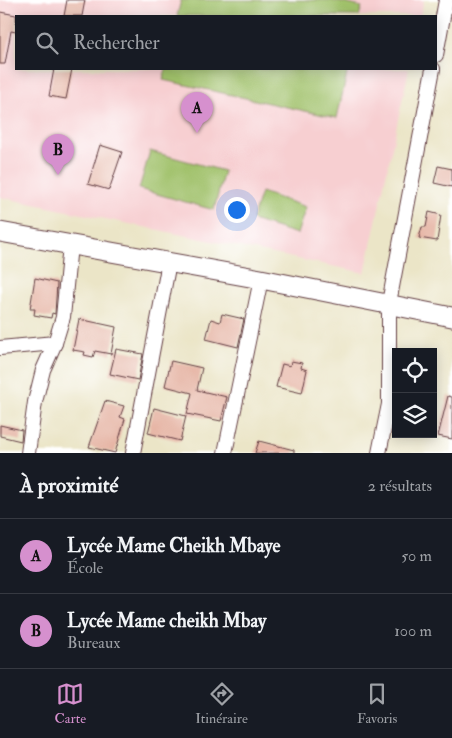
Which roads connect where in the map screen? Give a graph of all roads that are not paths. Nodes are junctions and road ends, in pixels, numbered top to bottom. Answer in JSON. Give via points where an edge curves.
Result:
{"nodes":[{"id":1,"x":446,"y":0,"type":"edge"},
{"id":2,"x":437,"y":50,"type":"edge"},
{"id":3,"x":433,"y":70,"type":"edge"},
{"id":4,"x":0,"y":232,"type":"edge"},
{"id":5,"x":70,"y":245,"type":"junction"},
{"id":6,"x":169,"y":262,"type":"junction"},
{"id":7,"x":261,"y":279,"type":"junction"},
{"id":8,"x":389,"y":303,"type":"junction"},
{"id":9,"x":452,"y":317,"type":"edge"},
{"id":10,"x":55,"y":343,"type":"junction"},
{"id":11,"x":0,"y":348,"type":"edge"},
{"id":12,"x":28,"y":453,"type":"edge"},
{"id":13,"x":133,"y":453,"type":"edge"},
{"id":14,"x":225,"y":453,"type":"edge"},
{"id":15,"x":379,"y":453,"type":"edge"}],
"edges":[{"from":1,"to":2,"type":"street"},
{"from":3,"to":8,"type":"street"},
{"from":4,"to":5,"type":"main road"},
{"from":5,"to":6,"type":"main road"},
{"from":5,"to":10,"type":"street","via":[[63,317]]},
{"from":6,"to":7,"type":"main road"},
{"from":6,"to":13,"type":"street"},
{"from":7,"to":8,"type":"main road"},
{"from":7,"to":14,"type":"street"},
{"from":8,"to":9,"type":"main road"},
{"from":8,"to":15,"type":"street","via":[[389,404]]},
{"from":10,"to":11,"type":"street"},
{"from":10,"to":12,"type":"street","via":[[43,370],[35,402]]}]}
